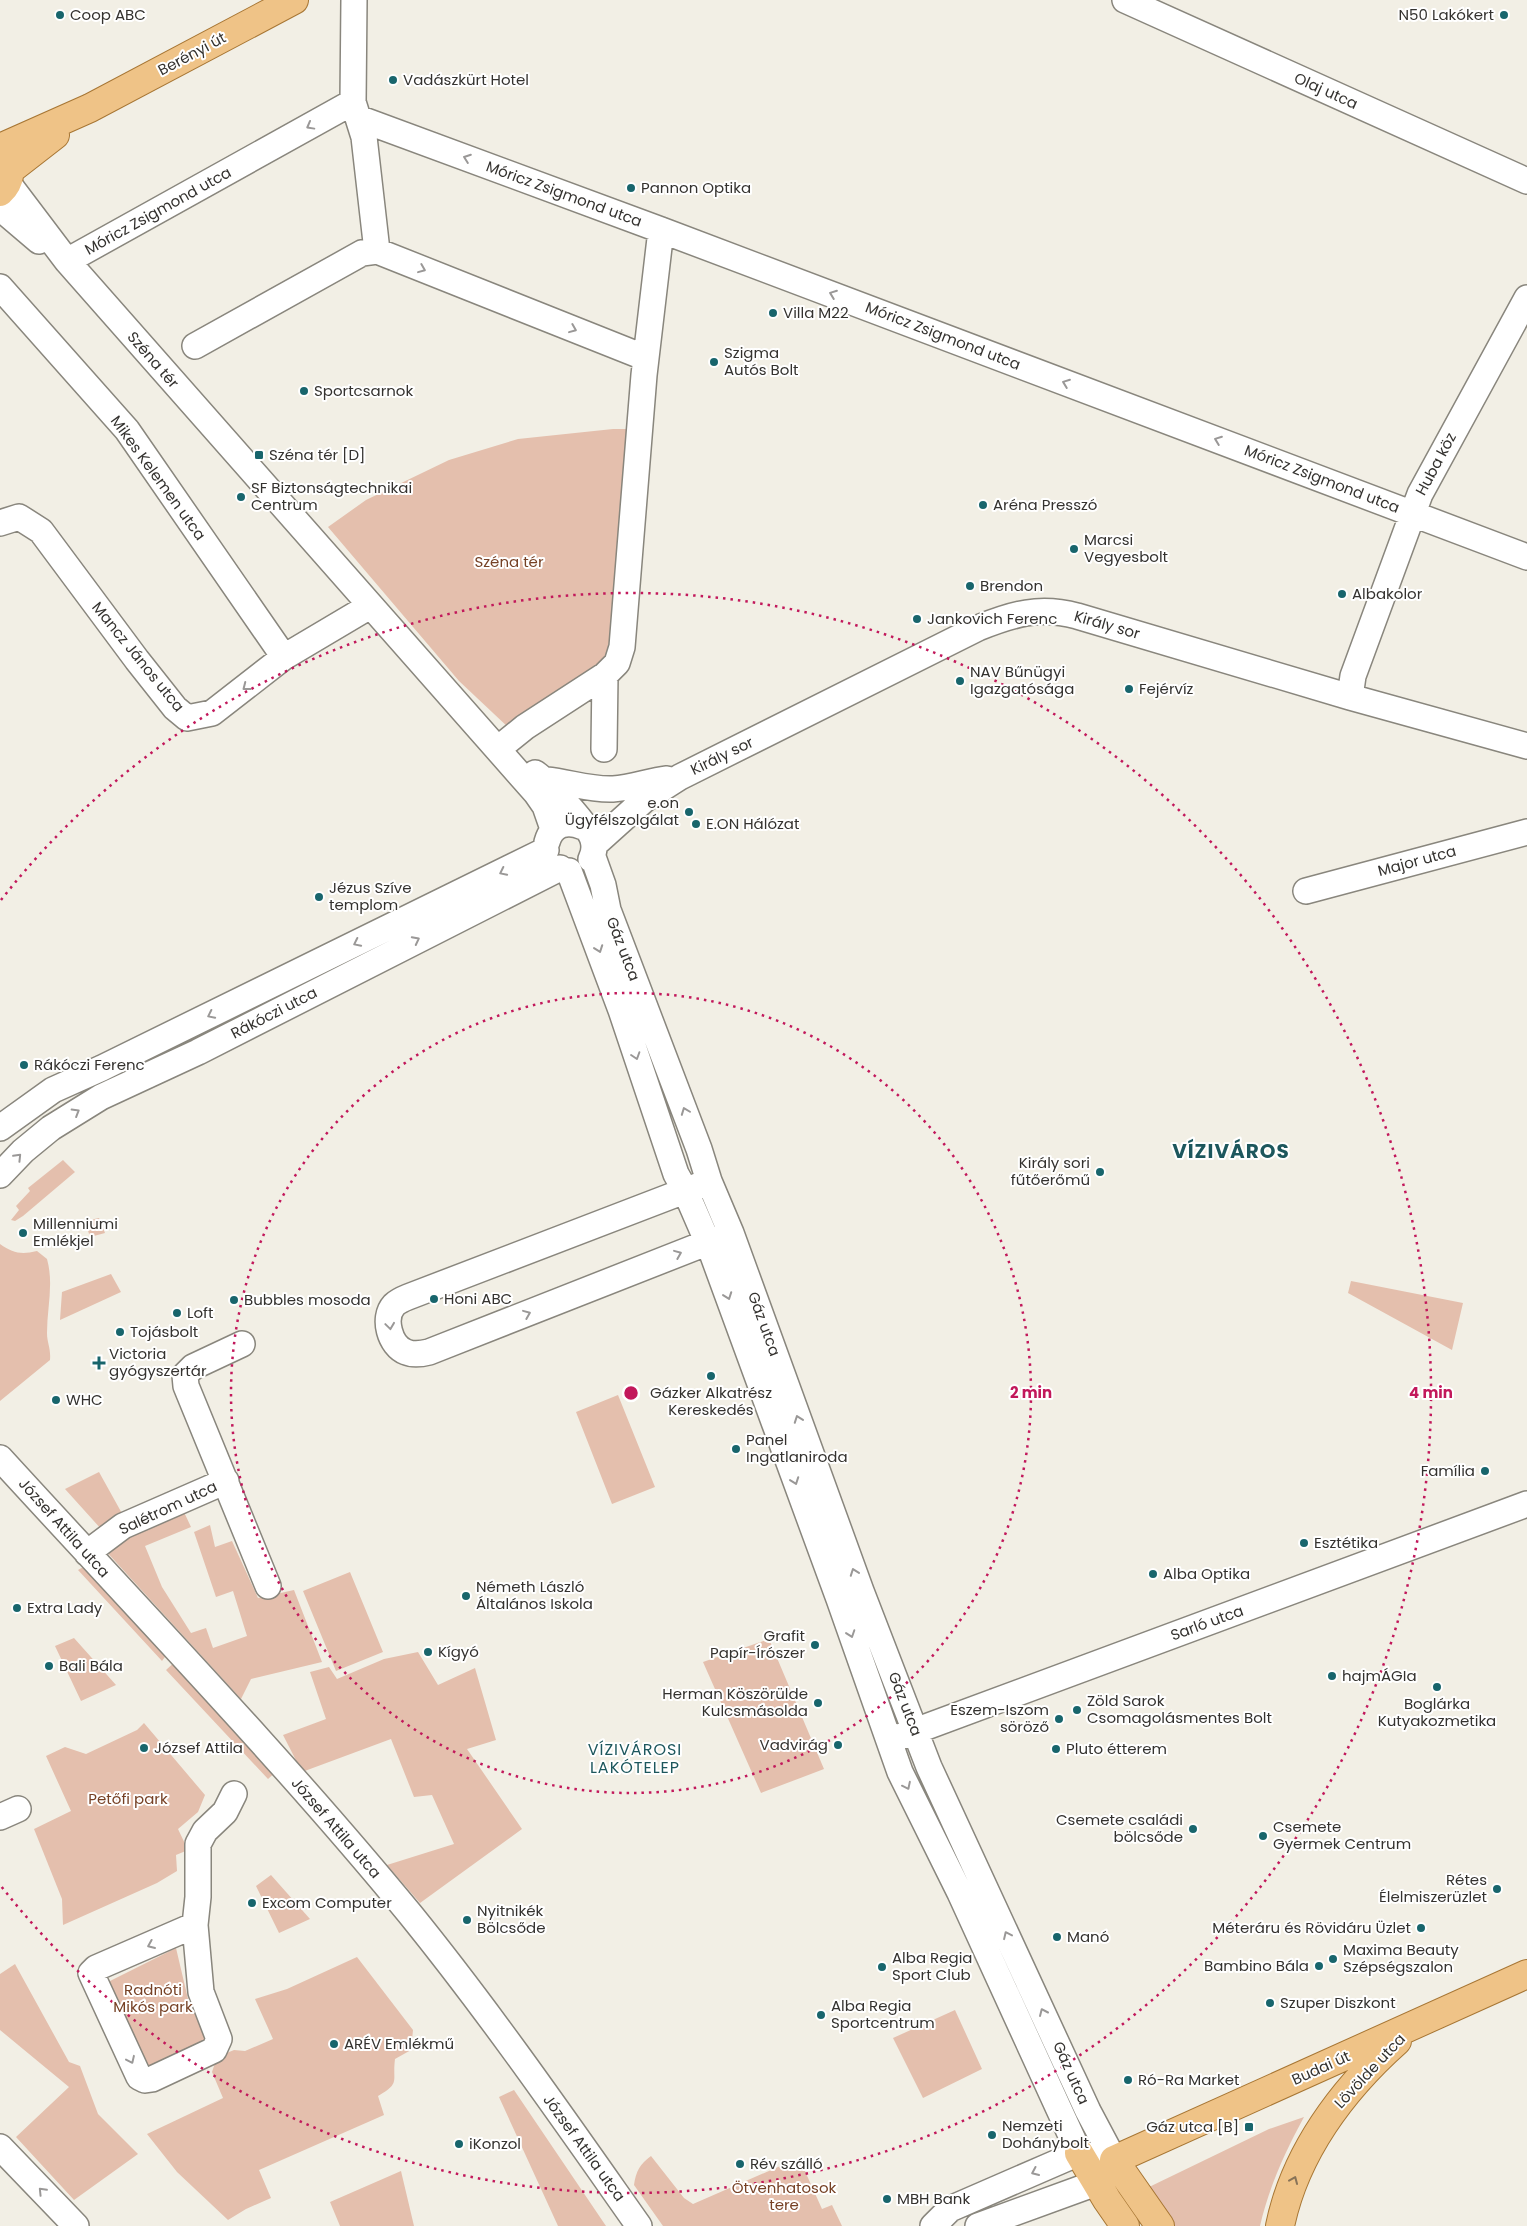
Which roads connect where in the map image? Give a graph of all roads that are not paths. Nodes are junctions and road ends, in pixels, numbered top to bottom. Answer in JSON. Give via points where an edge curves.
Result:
{"nodes":[{"id":1,"x":294,"y":0,"type":"edge"},
{"id":2,"x":354,"y":0,"type":"edge"},
{"id":3,"x":1125,"y":0,"type":"edge"},
{"id":4,"x":356,"y":110,"type":"junction"},
{"id":5,"x":3,"y":176,"type":"edge"},
{"id":6,"x":1527,"y":181,"type":"edge"},
{"id":7,"x":661,"y":230,"type":"junction"},
{"id":8,"x":377,"y":251,"type":"junction"},
{"id":9,"x":67,"y":261,"type":"junction"},
{"id":10,"x":0,"y":287,"type":"edge"},
{"id":11,"x":1527,"y":298,"type":"edge"},
{"id":12,"x":194,"y":346,"type":"dead end"},
{"id":13,"x":646,"y":358,"type":"junction"},
{"id":14,"x":1411,"y":513,"type":"junction"},
{"id":15,"x":0,"y":522,"type":"edge"},
{"id":16,"x":1527,"y":557,"type":"edge"},
{"id":17,"x":370,"y":606,"type":"junction"},
{"id":18,"x":284,"y":657,"type":"junction"},
{"id":19,"x":605,"y":674,"type":"junction"},
{"id":20,"x":1350,"y":697,"type":"junction"},
{"id":21,"x":1527,"y":746,"type":"edge"},
{"id":22,"x":499,"y":748,"type":"junction"},
{"id":23,"x":604,"y":749,"type":"dead end"},
{"id":24,"x":680,"y":777,"type":"junction"},
{"id":25,"x":546,"y":780,"type":"junction"},
{"id":26,"x":1527,"y":832,"type":"edge"},
{"id":27,"x":590,"y":843,"type":"junction"},
{"id":28,"x":557,"y":855,"type":"junction"},
{"id":29,"x":1306,"y":890,"type":"dead end"},
{"id":30,"x":0,"y":1128,"type":"edge"},
{"id":31,"x":0,"y":1175,"type":"edge"},
{"id":32,"x":710,"y":1181,"type":"junction"},
{"id":33,"x":685,"y":1190,"type":"junction"},
{"id":34,"x":731,"y":1233,"type":"junction"},
{"id":35,"x":708,"y":1242,"type":"junction"},
{"id":36,"x":242,"y":1344,"type":"dead end"},
{"id":37,"x":0,"y":1458,"type":"edge"},
{"id":38,"x":226,"y":1481,"type":"junction"},
{"id":39,"x":1527,"y":1504,"type":"edge"},
{"id":40,"x":87,"y":1553,"type":"junction"},
{"id":41,"x":268,"y":1586,"type":"dead end"},
{"id":42,"x":916,"y":1731,"type":"junction"},
{"id":43,"x":887,"y":1742,"type":"junction"},
{"id":44,"x":234,"y":1794,"type":"dead end"},
{"id":45,"x":196,"y":1925,"type":"junction"},
{"id":46,"x":1527,"y":1974,"type":"edge"},
{"id":47,"x":1413,"y":2027,"type":"junction"},
{"id":48,"x":0,"y":2147,"type":"edge"},
{"id":49,"x":1079,"y":2152,"type":"junction"},
{"id":50,"x":1114,"y":2160,"type":"junction"},
{"id":51,"x":1096,"y":2183,"type":"junction"},
{"id":52,"x":76,"y":2226,"type":"edge"},
{"id":53,"x":639,"y":2226,"type":"edge"},
{"id":54,"x":933,"y":2226,"type":"edge"},
{"id":55,"x":978,"y":2226,"type":"edge"},
{"id":56,"x":1125,"y":2226,"type":"edge"},
{"id":57,"x":1160,"y":2226,"type":"edge"},
{"id":58,"x":1280,"y":2226,"type":"edge"}],
"edges":[{"from":1,"to":5,"type":"main road","name":"Berényi út","via":[[90,108]]},
{"from":2,"to":4,"type":"street"},
{"from":3,"to":6,"type":"street","name":"Olaj utca"},
{"from":7,"to":4,"type":"street","name":"Móricz Zsigmond utca","one_way":true},
{"from":4,"to":8,"type":"street","via":[[364,137]]},
{"from":4,"to":9,"type":"street","name":"Móricz Zsigmond utca","one_way":true},
{"from":5,"to":9,"type":"street","name":"Széna tér"},
{"from":7,"to":13,"type":"street"},
{"from":14,"to":7,"type":"street","name":"Móricz Zsigmond utca","one_way":true},
{"from":8,"to":12,"type":"street","via":[[362,253]]},
{"from":8,"to":13,"type":"street","one_way":true},
{"from":9,"to":17,"type":"street","name":"Széna tér"},
{"from":10,"to":18,"type":"street","name":"Mikes Kelemen utca","via":[[127,430]]},
{"from":11,"to":14,"type":"street","name":"Huba köz"},
{"from":13,"to":19,"type":"street","via":[[622,647],[617,663]]},
{"from":14,"to":16,"type":"street","name":"Móricz Zsigmond utca"},
{"from":14,"to":20,"type":"street","name":"Huba köz","via":[[1353,676]]},
{"from":18,"to":15,"type":"street","name":"Mancz János utca","one_way":true,"via":[[212,713],[187,718],[175,708],[137,660],[41,531],[19,517]]},
{"from":17,"to":18,"type":"street","name":"Mancz János utca"},
{"from":17,"to":22,"type":"street","name":"Széna tér"},
{"from":19,"to":22,"type":"street","via":[[525,726]]},
{"from":19,"to":23,"type":"street"},
{"from":20,"to":21,"type":"street","name":"Király sor"},
{"from":20,"to":24,"type":"street","name":"Király sor","via":[[1062,612],[1031,612],[978,628]]},
{"from":22,"to":25,"type":"street","name":"Széna tér"},
{"from":22,"to":28,"type":"street","name":"Széna tér","via":[[545,806]]},
{"from":24,"to":25,"type":"street","name":"Király sor","via":[[612,789]]},
{"from":24,"to":27,"type":"street","name":"Király sor","via":[[644,800]]},
{"from":25,"to":27,"type":"street","name":"Széna tér"},
{"from":26,"to":29,"type":"street","name":"Major utca"},
{"from":27,"to":28,"type":"street","via":[[581,869]]},
{"from":27,"to":28,"type":"street","via":[[568,823]]},
{"from":32,"to":27,"type":"street","name":"Gáz utca","one_way":true,"via":[[608,910]]},
{"from":28,"to":30,"type":"street","name":"Rákóczi utca","one_way":true,"via":[[53,1090]]},
{"from":31,"to":28,"type":"street","name":"Rákóczi utca","one_way":true,"via":[[51,1128],[101,1097],[198,1052]]},
{"from":28,"to":33,"type":"street","name":"Gáz utca","one_way":true,"via":[[621,1010],[676,1174]]},
{"from":32,"to":33,"type":"street"},
{"from":32,"to":34,"type":"street","name":"Gáz utca"},
{"from":33,"to":35,"type":"street","name":"Gáz utca"},
{"from":33,"to":35,"type":"street","one_way":true,"via":[[394,1304],[388,1326],[393,1339],[405,1352],[429,1352]]},
{"from":34,"to":35,"type":"street"},
{"from":42,"to":34,"type":"street","name":"Gáz utca","one_way":true,"via":[[861,1592]]},
{"from":35,"to":43,"type":"street","name":"Gáz utca","one_way":true,"via":[[839,1599]]},
{"from":36,"to":38,"type":"street","name":"Salétrom utca","via":[[193,1366],[185,1375],[186,1386]]},
{"from":37,"to":40,"type":"street","name":"József Attila utca"},
{"from":38,"to":40,"type":"street","name":"Salétrom utca","via":[[122,1526]]},
{"from":38,"to":41,"type":"street","name":"Salétrom utca"},
{"from":39,"to":42,"type":"street","name":"Sarló utca"},
{"from":40,"to":53,"type":"street","name":"József Attila utca","via":[[294,1780],[410,1915],[510,2044]]},
{"from":42,"to":43,"type":"street","name":"Sarló utca"},
{"from":50,"to":42,"type":"street","name":"Gáz utca","one_way":true,"via":[[1088,2111]]},
{"from":43,"to":49,"type":"street","name":"Gáz utca","one_way":true},
{"from":44,"to":45,"type":"street","via":[[225,1812],[205,1831],[198,1844]]},
{"from":45,"to":45,"type":"street","one_way":true,"via":[[96,1968],[92,1973],[139,2077],[145,2080],[214,2050],[219,2038],[201,1992]]},
{"from":46,"to":47,"type":"main road","name":"Budai út"},
{"from":47,"to":50,"type":"main road","name":"Budai út"},
{"from":58,"to":47,"type":"main road","name":"Lövölde utca","one_way":true,"via":[[1293,2182],[1320,2129],[1361,2076]]},
{"from":52,"to":48,"type":"street","one_way":true},
{"from":49,"to":50,"type":"street"},
{"from":49,"to":51,"type":"main road"},
{"from":49,"to":54,"type":"street","one_way":true,"via":[[950,2209]]},
{"from":50,"to":51,"type":"street","name":"Budai út"},
{"from":50,"to":57,"type":"main road"},
{"from":51,"to":55,"type":"street"},
{"from":51,"to":56,"type":"main road"}]}
